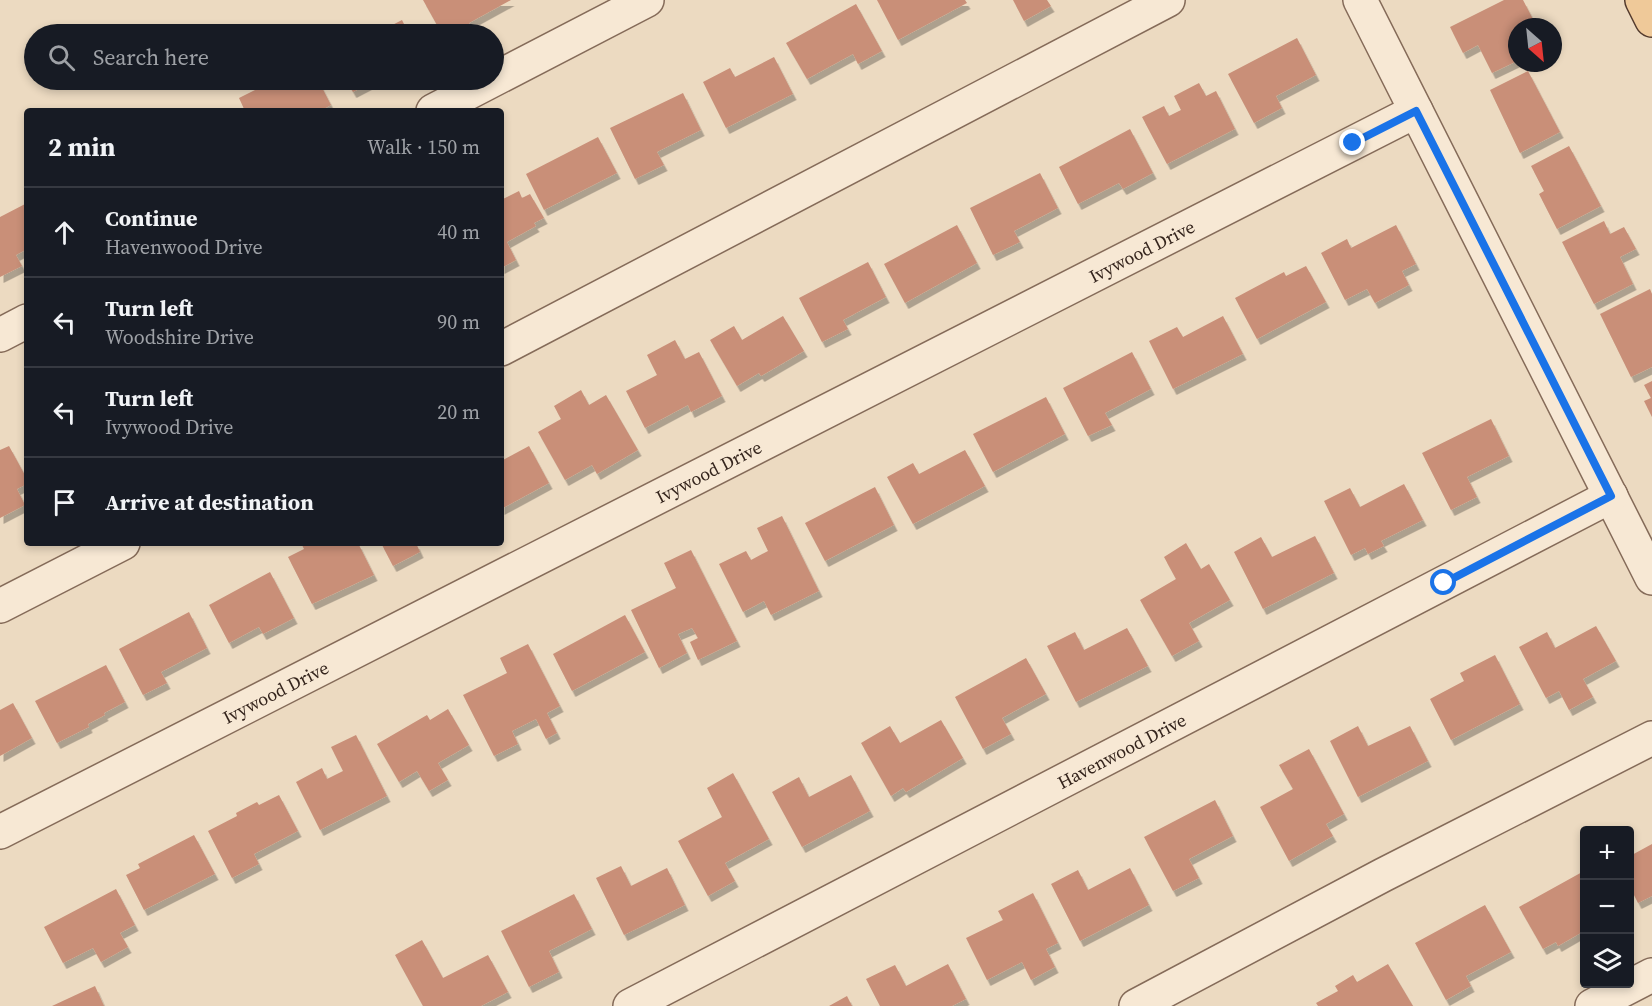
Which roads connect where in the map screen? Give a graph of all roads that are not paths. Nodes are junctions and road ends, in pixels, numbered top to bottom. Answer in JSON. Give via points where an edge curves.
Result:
{"nodes":[{"id":1,"x":647,"y":0,"type":"edge"},
{"id":2,"x":1168,"y":0,"type":"edge"},
{"id":3,"x":1360,"y":0,"type":"edge"},
{"id":4,"x":1642,"y":0,"type":"edge"},
{"id":5,"x":1652,"y":20,"type":"edge"},
{"id":6,"x":504,"y":74,"type":"edge"},
{"id":7,"x":473,"y":90,"type":"edge"},
{"id":8,"x":439,"y":108,"type":"edge"},
{"id":9,"x":1416,"y":111,"type":"junction"},
{"id":10,"x":24,"y":323,"type":"edge"},
{"id":11,"x":0,"y":335,"type":"edge"},
{"id":12,"x":504,"y":347,"type":"edge"},
{"id":13,"x":1611,"y":496,"type":"junction"},
{"id":14,"x":117,"y":546,"type":"edge"},
{"id":15,"x":1652,"y":578,"type":"edge"},
{"id":16,"x":0,"y":606,"type":"edge"},
{"id":17,"x":1652,"y":738,"type":"edge"},
{"id":18,"x":0,"y":832,"type":"edge"},
{"id":19,"x":1652,"y":975,"type":"edge"},
{"id":20,"x":630,"y":1006,"type":"edge"},
{"id":21,"x":1136,"y":1006,"type":"edge"},
{"id":22,"x":1592,"y":1006,"type":"edge"}],
"edges":[{"from":1,"to":6,"type":"street"},
{"from":2,"to":12,"type":"street"},
{"from":3,"to":9,"type":"street"},
{"from":4,"to":5,"type":"main road"},
{"from":7,"to":8,"type":"street"},
{"from":9,"to":13,"type":"street"},
{"from":9,"to":18,"type":"street","name":"Ivywood Drive"},
{"from":10,"to":11,"type":"street"},
{"from":13,"to":15,"type":"street"},
{"from":13,"to":20,"type":"street","name":"Havenwood Drive"},
{"from":14,"to":16,"type":"street"},
{"from":17,"to":21,"type":"street"},
{"from":19,"to":22,"type":"street"}]}
